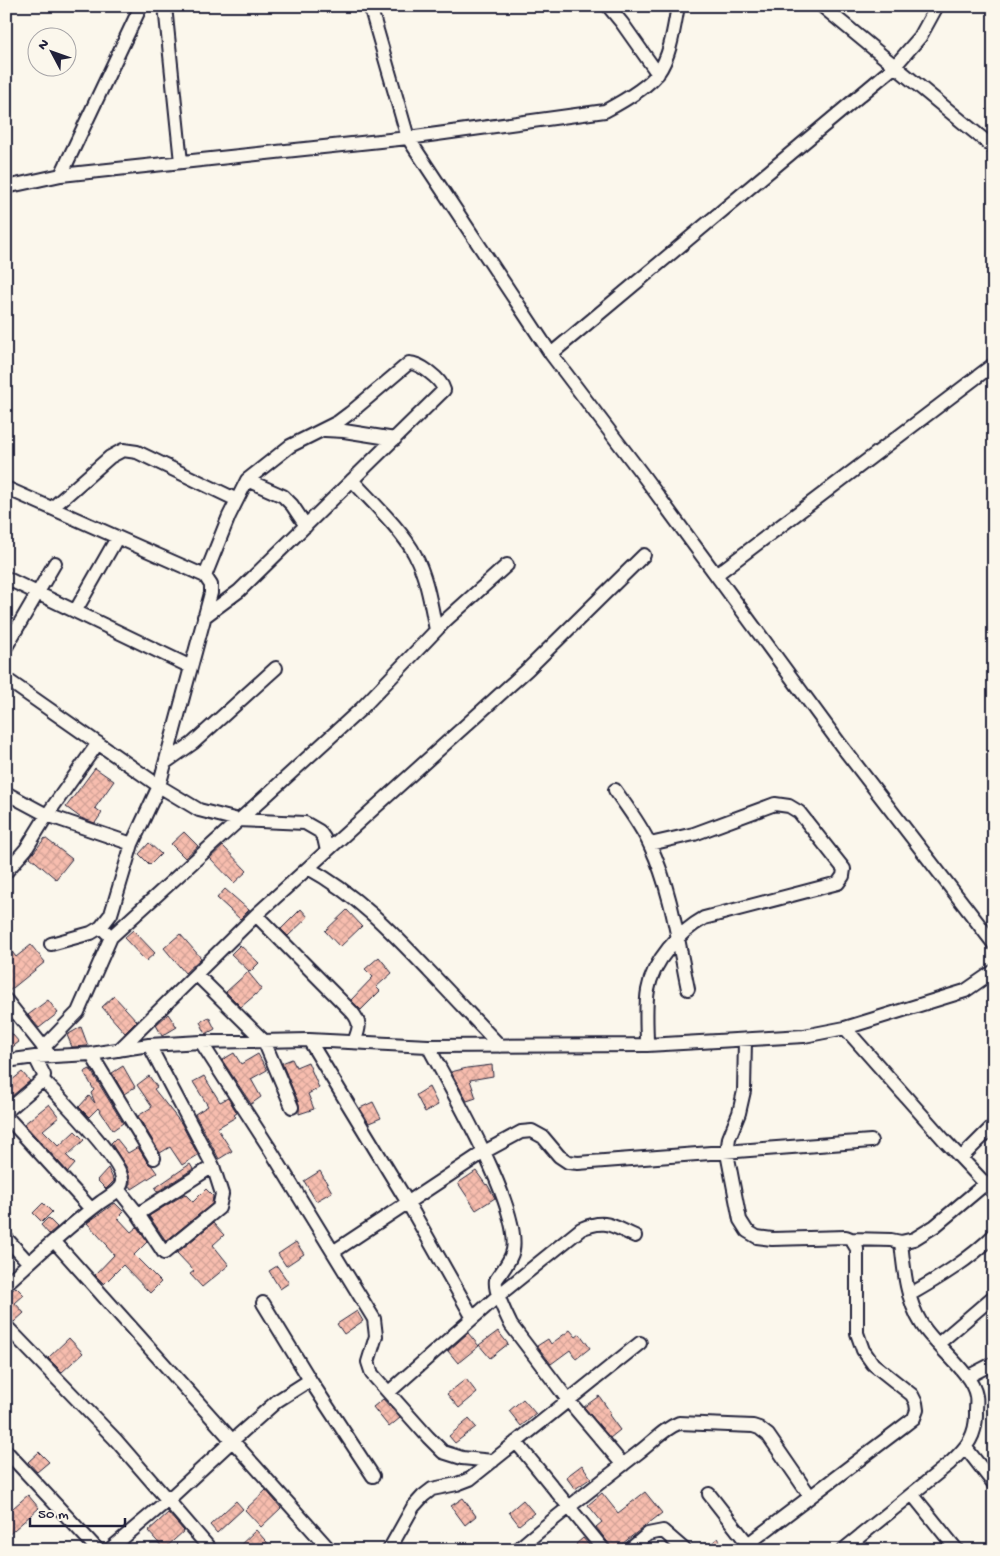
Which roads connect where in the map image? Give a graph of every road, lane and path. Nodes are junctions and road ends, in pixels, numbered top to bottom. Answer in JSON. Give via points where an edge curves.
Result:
{"nodes":[{"id":1,"x":140,"y":6,"type":"edge"},
{"id":2,"x":165,"y":6,"type":"edge"},
{"id":3,"x":370,"y":6,"type":"edge"},
{"id":4,"x":608,"y":6,"type":"edge"},
{"id":5,"x":678,"y":6,"type":"edge"},
{"id":6,"x":822,"y":6,"type":"edge"},
{"id":7,"x":937,"y":6,"type":"edge"},
{"id":8,"x":894,"y":67,"type":"junction"},
{"id":9,"x":658,"y":74,"type":"junction"},
{"id":10,"x":408,"y":138,"type":"junction"},
{"id":11,"x":994,"y":148,"type":"edge"},
{"id":12,"x":181,"y":162,"type":"junction"},
{"id":13,"x":60,"y":175,"type":"junction"},
{"id":14,"x":6,"y":187,"type":"edge"},
{"id":15,"x":551,"y":354,"type":"junction"},
{"id":16,"x":994,"y":364,"type":"edge"},
{"id":17,"x":320,"y":430,"type":"junction"},
{"id":18,"x":395,"y":438,"type":"junction"},
{"id":19,"x":247,"y":480,"type":"junction"},
{"id":20,"x":352,"y":480,"type":"junction"},
{"id":21,"x":6,"y":488,"type":"edge"},
{"id":22,"x":237,"y":500,"type":"junction"},
{"id":23,"x":52,"y":508,"type":"junction"},
{"id":24,"x":306,"y":526,"type":"junction"},
{"id":25,"x":117,"y":538,"type":"junction"},
{"id":26,"x":644,"y":555,"type":"dead end"},
{"id":27,"x":55,"y":563,"type":"dead end"},
{"id":28,"x":506,"y":566,"type":"dead end"},
{"id":29,"x":716,"y":575,"type":"junction"},
{"id":30,"x":205,"y":576,"type":"junction"},
{"id":31,"x":6,"y":578,"type":"edge"},
{"id":32,"x":39,"y":592,"type":"junction"},
{"id":33,"x":76,"y":610,"type":"junction"},
{"id":34,"x":204,"y":617,"type":"junction"},
{"id":35,"x":436,"y":630,"type":"junction"},
{"id":36,"x":6,"y":647,"type":"edge"},
{"id":37,"x":191,"y":668,"type":"junction"},
{"id":38,"x":276,"y":668,"type":"dead end"},
{"id":39,"x":6,"y":679,"type":"edge"},
{"id":40,"x":98,"y":743,"type":"junction"},
{"id":41,"x":166,"y":762,"type":"junction"},
{"id":42,"x":160,"y":786,"type":"junction"},
{"id":43,"x":615,"y":790,"type":"dead end"},
{"id":44,"x":6,"y":793,"type":"edge"},
{"id":45,"x":47,"y":815,"type":"junction"},
{"id":46,"x":238,"y":820,"type":"junction"},
{"id":47,"x":132,"y":844,"type":"junction"},
{"id":48,"x":650,"y":844,"type":"junction"},
{"id":49,"x":327,"y":851,"type":"junction"},
{"id":50,"x":308,"y":868,"type":"junction"},
{"id":51,"x":6,"y":872,"type":"edge"},
{"id":52,"x":256,"y":916,"type":"junction"},
{"id":53,"x":101,"y":927,"type":"junction"},
{"id":54,"x":110,"y":936,"type":"junction"},
{"id":55,"x":677,"y":938,"type":"junction"},
{"id":56,"x":51,"y":944,"type":"dead end"},
{"id":57,"x":994,"y":944,"type":"edge"},
{"id":58,"x":994,"y":971,"type":"edge"},
{"id":59,"x":197,"y":975,"type":"junction"},
{"id":60,"x":688,"y":989,"type":"dead end"},
{"id":61,"x":6,"y":1000,"type":"edge"},
{"id":62,"x":845,"y":1028,"type":"junction"},
{"id":63,"x":308,"y":1040,"type":"junction"},
{"id":64,"x":745,"y":1040,"type":"junction"},
{"id":65,"x":264,"y":1041,"type":"junction"},
{"id":66,"x":201,"y":1042,"type":"junction"},
{"id":67,"x":354,"y":1042,"type":"junction"},
{"id":68,"x":149,"y":1045,"type":"junction"},
{"id":69,"x":647,"y":1045,"type":"junction"},
{"id":70,"x":428,"y":1046,"type":"junction"},
{"id":71,"x":500,"y":1046,"type":"junction"},
{"id":72,"x":120,"y":1050,"type":"junction"},
{"id":73,"x":43,"y":1054,"type":"junction"},
{"id":74,"x":90,"y":1054,"type":"junction"},
{"id":75,"x":6,"y":1061,"type":"edge"},
{"id":76,"x":43,"y":1080,"type":"junction"},
{"id":77,"x":292,"y":1107,"type":"dead end"},
{"id":78,"x":6,"y":1112,"type":"edge"},
{"id":79,"x":6,"y":1116,"type":"edge"},
{"id":80,"x":992,"y":1129,"type":"edge"},
{"id":81,"x":871,"y":1141,"type":"dead end"},
{"id":82,"x":484,"y":1152,"type":"junction"},
{"id":83,"x":727,"y":1153,"type":"junction"},
{"id":84,"x":154,"y":1158,"type":"dead end"},
{"id":85,"x":961,"y":1158,"type":"junction"},
{"id":86,"x":212,"y":1166,"type":"junction"},
{"id":87,"x":118,"y":1189,"type":"junction"},
{"id":88,"x":989,"y":1189,"type":"edge"},
{"id":89,"x":408,"y":1203,"type":"junction"},
{"id":90,"x":91,"y":1209,"type":"junction"},
{"id":91,"x":138,"y":1214,"type":"junction"},
{"id":92,"x":994,"y":1235,"type":"edge"},
{"id":93,"x":635,"y":1236,"type":"dead end"},
{"id":94,"x":6,"y":1238,"type":"edge"},
{"id":95,"x":851,"y":1239,"type":"junction"},
{"id":96,"x":54,"y":1241,"type":"junction"},
{"id":97,"x":901,"y":1242,"type":"junction"},
{"id":98,"x":334,"y":1252,"type":"junction"},
{"id":99,"x":30,"y":1263,"type":"junction"},
{"id":100,"x":6,"y":1284,"type":"edge"},
{"id":101,"x":499,"y":1295,"type":"junction"},
{"id":102,"x":909,"y":1295,"type":"junction"},
{"id":103,"x":994,"y":1296,"type":"edge"},
{"id":104,"x":263,"y":1303,"type":"dead end"},
{"id":105,"x":473,"y":1318,"type":"junction"},
{"id":106,"x":6,"y":1326,"type":"edge"},
{"id":107,"x":640,"y":1343,"type":"dead end"},
{"id":108,"x":938,"y":1344,"type":"junction"},
{"id":109,"x":994,"y":1363,"type":"edge"},
{"id":110,"x":967,"y":1377,"type":"junction"},
{"id":111,"x":310,"y":1380,"type":"junction"},
{"id":112,"x":389,"y":1392,"type":"junction"},
{"id":113,"x":568,"y":1400,"type":"junction"},
{"id":114,"x":233,"y":1440,"type":"junction"},
{"id":115,"x":516,"y":1442,"type":"junction"},
{"id":116,"x":966,"y":1448,"type":"junction"},
{"id":117,"x":6,"y":1451,"type":"edge"},
{"id":118,"x":493,"y":1461,"type":"junction"},
{"id":119,"x":623,"y":1465,"type":"junction"},
{"id":120,"x":373,"y":1476,"type":"dead end"},
{"id":121,"x":994,"y":1484,"type":"edge"},
{"id":122,"x":709,"y":1494,"type":"dead end"},
{"id":123,"x":912,"y":1494,"type":"junction"},
{"id":124,"x":810,"y":1496,"type":"junction"},
{"id":125,"x":168,"y":1500,"type":"junction"},
{"id":126,"x":568,"y":1506,"type":"junction"},
{"id":127,"x":744,"y":1547,"type":"edge"},
{"id":128,"x":98,"y":1550,"type":"edge"},
{"id":129,"x":109,"y":1550,"type":"edge"},
{"id":130,"x":211,"y":1550,"type":"edge"},
{"id":131,"x":330,"y":1550,"type":"edge"},
{"id":132,"x":389,"y":1550,"type":"edge"},
{"id":133,"x":517,"y":1550,"type":"edge"},
{"id":134,"x":604,"y":1550,"type":"edge"},
{"id":135,"x":629,"y":1550,"type":"edge"},
{"id":136,"x":685,"y":1550,"type":"edge"},
{"id":137,"x":843,"y":1550,"type":"edge"},
{"id":138,"x":957,"y":1550,"type":"edge"}],
"edges":[{"from":1,"to":13,"type":"street"},
{"from":2,"to":12,"type":"street"},
{"from":3,"to":10,"type":"street"},
{"from":4,"to":9,"type":"street"},
{"from":5,"to":9,"type":"street","via":[[667,54]]},
{"from":6,"to":8,"type":"street"},
{"from":7,"to":8,"type":"street","via":[[920,37]]},
{"from":8,"to":11,"type":"street"},
{"from":8,"to":15,"type":"street"},
{"from":9,"to":10,"type":"street","via":[[632,96],[605,111]]},
{"from":10,"to":12,"type":"street"},
{"from":10,"to":15,"type":"street"},
{"from":12,"to":13,"type":"street"},
{"from":13,"to":14,"type":"street"},
{"from":15,"to":29,"type":"street"},
{"from":16,"to":29,"type":"street"},
{"from":17,"to":18,"type":"street"},
{"from":17,"to":18,"type":"street","via":[[338,422],[409,363],[414,363],[438,379],[444,390]]},
{"from":17,"to":19,"type":"street","via":[[290,446]]},
{"from":18,"to":20,"type":"street"},
{"from":19,"to":22,"type":"street"},
{"from":19,"to":24,"type":"street","via":[[283,496]]},
{"from":20,"to":24,"type":"street"},
{"from":20,"to":35,"type":"street","via":[[404,538],[414,554],[422,572]]},
{"from":21,"to":23,"type":"street"},
{"from":22,"to":23,"type":"street","via":[[137,452],[123,450],[110,457]]},
{"from":22,"to":30,"type":"street"},
{"from":23,"to":25,"type":"street"},
{"from":24,"to":34,"type":"street","via":[[240,591]]},
{"from":25,"to":30,"type":"street"},
{"from":25,"to":33,"type":"street"},
{"from":26,"to":49,"type":"street","via":[[528,669]]},
{"from":27,"to":32,"type":"street"},
{"from":28,"to":35,"type":"street"},
{"from":29,"to":57,"type":"street","via":[[840,744]]},
{"from":30,"to":34,"type":"street","via":[[211,585],[211,593]]},
{"from":31,"to":32,"type":"street"},
{"from":32,"to":33,"type":"street"},
{"from":32,"to":36,"type":"street"},
{"from":33,"to":37,"type":"street"},
{"from":34,"to":37,"type":"street"},
{"from":35,"to":46,"type":"street","via":[[361,709]]},
{"from":37,"to":41,"type":"street"},
{"from":38,"to":41,"type":"street","via":[[193,743]]},
{"from":39,"to":40,"type":"street"},
{"from":40,"to":42,"type":"street"},
{"from":40,"to":45,"type":"street"},
{"from":41,"to":42,"type":"street"},
{"from":42,"to":46,"type":"street","via":[[199,810]]},
{"from":42,"to":47,"type":"street"},
{"from":43,"to":48,"type":"street"},
{"from":44,"to":45,"type":"street"},
{"from":45,"to":47,"type":"street"},
{"from":45,"to":51,"type":"street","via":[[26,849]]},
{"from":46,"to":49,"type":"street","via":[[305,823],[324,838]]},
{"from":46,"to":54,"type":"street"},
{"from":47,"to":53,"type":"street","via":[[110,914]]},
{"from":48,"to":55,"type":"street","via":[[662,876]]},
{"from":48,"to":55,"type":"street","via":[[694,834],[775,804],[789,806],[799,812],[844,869],[838,883],[704,918]]},
{"from":49,"to":50,"type":"street"},
{"from":50,"to":52,"type":"street"},
{"from":50,"to":71,"type":"street","via":[[343,888],[369,910]]},
{"from":52,"to":59,"type":"street"},
{"from":52,"to":67,"type":"street","via":[[358,1019]]},
{"from":53,"to":54,"type":"street"},
{"from":53,"to":56,"type":"street"},
{"from":54,"to":73,"type":"street","via":[[78,1012]]},
{"from":55,"to":60,"type":"street"},
{"from":55,"to":69,"type":"street","via":[[658,963],[648,990]]},
{"from":58,"to":62,"type":"street","via":[[965,991]]},
{"from":59,"to":65,"type":"street"},
{"from":59,"to":72,"type":"street"},
{"from":61,"to":73,"type":"street"},
{"from":62,"to":64,"type":"street","via":[[804,1036]]},
{"from":62,"to":85,"type":"street"},
{"from":63,"to":65,"type":"street"},
{"from":63,"to":67,"type":"street"},
{"from":63,"to":89,"type":"street"},
{"from":64,"to":69,"type":"street"},
{"from":64,"to":83,"type":"street","via":[[744,1091]]},
{"from":65,"to":66,"type":"street"},
{"from":65,"to":77,"type":"street"},
{"from":66,"to":68,"type":"street"},
{"from":66,"to":98,"type":"street"},
{"from":67,"to":70,"type":"street"},
{"from":68,"to":72,"type":"street"},
{"from":68,"to":86,"type":"street"},
{"from":69,"to":71,"type":"street"},
{"from":70,"to":71,"type":"street"},
{"from":70,"to":82,"type":"street"},
{"from":72,"to":74,"type":"street"},
{"from":73,"to":74,"type":"street"},
{"from":73,"to":75,"type":"street"},
{"from":73,"to":76,"type":"street"},
{"from":74,"to":84,"type":"street"},
{"from":76,"to":78,"type":"street"},
{"from":76,"to":87,"type":"street","via":[[94,1135],[121,1174],[123,1183]]},
{"from":79,"to":90,"type":"street"},
{"from":80,"to":85,"type":"street"},
{"from":81,"to":83,"type":"street"},
{"from":82,"to":83,"type":"street","via":[[521,1132],[532,1131],[543,1137],[568,1162]]},
{"from":82,"to":89,"type":"street"},
{"from":82,"to":101,"type":"street","via":[[504,1198],[513,1236],[513,1252],[496,1280]]},
{"from":83,"to":95,"type":"street","via":[[740,1220],[747,1231],[772,1239]]},
{"from":85,"to":88,"type":"street"},
{"from":86,"to":91,"type":"street"},
{"from":86,"to":91,"type":"street","via":[[222,1194],[219,1208],[164,1253]]},
{"from":87,"to":90,"type":"street"},
{"from":87,"to":91,"type":"street"},
{"from":88,"to":97,"type":"street","via":[[914,1239]]},
{"from":89,"to":98,"type":"street"},
{"from":89,"to":105,"type":"street"},
{"from":90,"to":96,"type":"street"},
{"from":92,"to":102,"type":"street","via":[[944,1275]]},
{"from":93,"to":101,"type":"street","via":[[605,1222],[581,1229]]},
{"from":94,"to":99,"type":"street"},
{"from":95,"to":97,"type":"street"},
{"from":95,"to":124,"type":"street","via":[[857,1249],[857,1333],[863,1350],[873,1364],[912,1394],[917,1410],[914,1418]]},
{"from":96,"to":99,"type":"street"},
{"from":96,"to":114,"type":"street"},
{"from":97,"to":102,"type":"street"},
{"from":98,"to":112,"type":"street","via":[[374,1319],[376,1336],[368,1362],[372,1374]]},
{"from":99,"to":100,"type":"street"},
{"from":101,"to":105,"type":"street"},
{"from":101,"to":113,"type":"street","via":[[511,1325]]},
{"from":102,"to":108,"type":"street","via":[[921,1325]]},
{"from":103,"to":108,"type":"street"},
{"from":104,"to":111,"type":"street"},
{"from":105,"to":112,"type":"street"},
{"from":106,"to":125,"type":"street","via":[[115,1439]]},
{"from":107,"to":113,"type":"street"},
{"from":108,"to":110,"type":"street"},
{"from":109,"to":110,"type":"street"},
{"from":110,"to":116,"type":"street","via":[[976,1394],[976,1418],[974,1435]]},
{"from":111,"to":114,"type":"street","via":[[277,1401]]},
{"from":111,"to":120,"type":"street"},
{"from":112,"to":118,"type":"street","via":[[443,1452],[462,1458]]},
{"from":113,"to":115,"type":"street"},
{"from":113,"to":119,"type":"street"},
{"from":114,"to":125,"type":"street"},
{"from":114,"to":131,"type":"street"},
{"from":115,"to":118,"type":"street"},
{"from":115,"to":126,"type":"street"},
{"from":116,"to":121,"type":"street"},
{"from":116,"to":123,"type":"street"},
{"from":117,"to":128,"type":"street"},
{"from":118,"to":132,"type":"street","via":[[470,1479],[432,1489],[423,1496],[413,1507]]},
{"from":119,"to":124,"type":"street","via":[[679,1423],[752,1426],[768,1435]]},
{"from":119,"to":126,"type":"street"},
{"from":122,"to":127,"type":"street"},
{"from":123,"to":137,"type":"street"},
{"from":123,"to":138,"type":"street"},
{"from":124,"to":127,"type":"street"},
{"from":125,"to":129,"type":"street"},
{"from":125,"to":130,"type":"street"},
{"from":126,"to":133,"type":"street"},
{"from":126,"to":134,"type":"street"},
{"from":135,"to":136,"type":"street","via":[[648,1534],[663,1531]]}]}
